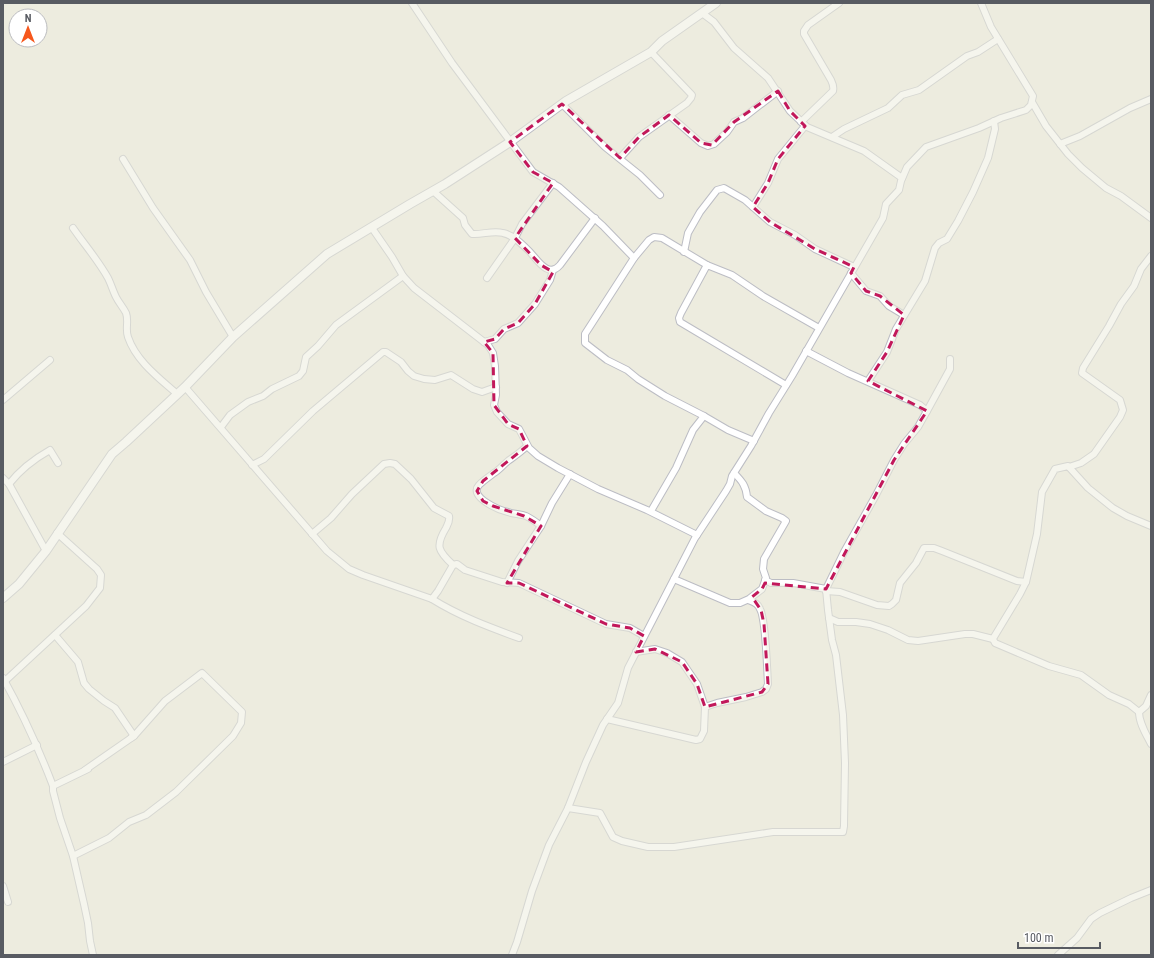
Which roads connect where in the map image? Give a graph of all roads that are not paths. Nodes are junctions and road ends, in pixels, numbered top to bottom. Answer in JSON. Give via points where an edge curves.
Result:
{"nodes":[{"id":1,"x":412,"y":3,"type":"edge"},
{"id":2,"x":716,"y":3,"type":"edge"},
{"id":3,"x":839,"y":3,"type":"edge"},
{"id":4,"x":981,"y":3,"type":"edge"},
{"id":5,"x":702,"y":13,"type":"junction"},
{"id":6,"x":998,"y":39,"type":"junction"},
{"id":7,"x":651,"y":52,"type":"junction"},
{"id":8,"x":778,"y":91,"type":"junction"},
{"id":9,"x":1151,"y":99,"type":"edge"},
{"id":10,"x":1032,"y":102,"type":"junction"},
{"id":11,"x":562,"y":104,"type":"junction"},
{"id":12,"x":669,"y":115,"type":"junction"},
{"id":13,"x":994,"y":121,"type":"junction"},
{"id":14,"x":803,"y":124,"type":"junction"},
{"id":15,"x":832,"y":137,"type":"junction"},
{"id":16,"x":510,"y":142,"type":"junction"},
{"id":17,"x":1060,"y":144,"type":"junction"},
{"id":18,"x":620,"y":158,"type":"junction"},
{"id":19,"x":123,"y":159,"type":"dead end"},
{"id":20,"x":902,"y":178,"type":"junction"},
{"id":21,"x":553,"y":183,"type":"junction"},
{"id":22,"x":433,"y":191,"type":"junction"},
{"id":23,"x":660,"y":195,"type":"dead end"},
{"id":24,"x":753,"y":207,"type":"junction"},
{"id":25,"x":595,"y":218,"type":"junction"},
{"id":26,"x":1151,"y":218,"type":"edge"},
{"id":27,"x":73,"y":228,"type":"dead end"},
{"id":28,"x":372,"y":228,"type":"junction"},
{"id":29,"x":515,"y":238,"type":"junction"},
{"id":30,"x":684,"y":252,"type":"junction"},
{"id":31,"x":1151,"y":256,"type":"edge"},
{"id":32,"x":634,"y":258,"type":"junction"},
{"id":33,"x":707,"y":265,"type":"junction"},
{"id":34,"x":553,"y":270,"type":"junction"},
{"id":35,"x":852,"y":270,"type":"junction"},
{"id":36,"x":403,"y":276,"type":"junction"},
{"id":37,"x":488,"y":278,"type":"dead end"},
{"id":38,"x":904,"y":315,"type":"junction"},
{"id":39,"x":818,"y":328,"type":"junction"},
{"id":40,"x":233,"y":337,"type":"junction"},
{"id":41,"x":484,"y":342,"type":"junction"},
{"id":42,"x":806,"y":351,"type":"junction"},
{"id":43,"x":950,"y":358,"type":"dead end"},
{"id":44,"x":50,"y":360,"type":"dead end"},
{"id":45,"x":868,"y":381,"type":"junction"},
{"id":46,"x":786,"y":385,"type":"junction"},
{"id":47,"x":186,"y":387,"type":"junction"},
{"id":48,"x":496,"y":387,"type":"junction"},
{"id":49,"x":177,"y":394,"type":"junction"},
{"id":50,"x":3,"y":400,"type":"edge"},
{"id":51,"x":928,"y":411,"type":"junction"},
{"id":52,"x":704,"y":416,"type":"junction"},
{"id":53,"x":221,"y":427,"type":"junction"},
{"id":54,"x":754,"y":441,"type":"junction"},
{"id":55,"x":527,"y":446,"type":"junction"},
{"id":56,"x":58,"y":463,"type":"dead end"},
{"id":57,"x":252,"y":465,"type":"junction"},
{"id":58,"x":1069,"y":467,"type":"junction"},
{"id":59,"x":734,"y":473,"type":"junction"},
{"id":60,"x":570,"y":474,"type":"junction"},
{"id":61,"x":5,"y":481,"type":"edge"},
{"id":62,"x":651,"y":511,"type":"junction"},
{"id":63,"x":541,"y":526,"type":"junction"},
{"id":64,"x":1151,"y":526,"type":"edge"},
{"id":65,"x":57,"y":533,"type":"junction"},
{"id":66,"x":312,"y":534,"type":"junction"},
{"id":67,"x":697,"y":535,"type":"junction"},
{"id":68,"x":46,"y":551,"type":"junction"},
{"id":69,"x":453,"y":565,"type":"junction"},
{"id":70,"x":674,"y":579,"type":"junction"},
{"id":71,"x":765,"y":580,"type":"junction"},
{"id":72,"x":1026,"y":582,"type":"junction"},
{"id":73,"x":507,"y":583,"type":"junction"},
{"id":74,"x":826,"y":590,"type":"junction"},
{"id":75,"x":3,"y":598,"type":"edge"},
{"id":76,"x":432,"y":599,"type":"junction"},
{"id":77,"x":748,"y":600,"type":"junction"},
{"id":78,"x":829,"y":618,"type":"junction"},
{"id":79,"x":55,"y":635,"type":"junction"},
{"id":80,"x":644,"y":636,"type":"junction"},
{"id":81,"x":519,"y":638,"type":"dead end"},
{"id":82,"x":993,"y":640,"type":"junction"},
{"id":83,"x":636,"y":652,"type":"junction"},
{"id":84,"x":4,"y":679,"type":"edge"},
{"id":85,"x":6,"y":690,"type":"edge"},
{"id":86,"x":1151,"y":695,"type":"edge"},
{"id":87,"x":705,"y":707,"type":"junction"},
{"id":88,"x":1139,"y":712,"type":"junction"},
{"id":89,"x":607,"y":719,"type":"junction"},
{"id":90,"x":134,"y":736,"type":"junction"},
{"id":91,"x":1151,"y":744,"type":"edge"},
{"id":92,"x":37,"y":745,"type":"junction"},
{"id":93,"x":3,"y":762,"type":"edge"},
{"id":94,"x":54,"y":786,"type":"junction"},
{"id":95,"x":568,"y":808,"type":"junction"},
{"id":96,"x":73,"y":856,"type":"junction"},
{"id":97,"x":3,"y":886,"type":"edge"},
{"id":98,"x":1151,"y":890,"type":"edge"},
{"id":99,"x":8,"y":902,"type":"dead end"},
{"id":100,"x":93,"y":955,"type":"edge"},
{"id":101,"x":512,"y":955,"type":"edge"},
{"id":102,"x":1058,"y":955,"type":"edge"}],
"edges":[{"from":1,"to":16,"type":"street"},
{"from":2,"to":5,"type":"street"},
{"from":3,"to":14,"type":"street","via":[[808,25],[804,31],[834,88]]},
{"from":4,"to":6,"type":"street"},
{"from":5,"to":7,"type":"street","via":[[662,41]]},
{"from":5,"to":8,"type":"street","via":[[714,22],[734,48],[768,78]]},
{"from":6,"to":10,"type":"street","via":[[1033,96]]},
{"from":6,"to":15,"type":"street","via":[[967,56],[919,90],[902,95],[888,108]]},
{"from":7,"to":11,"type":"street"},
{"from":7,"to":12,"type":"street","via":[[692,95],[687,103]]},
{"from":8,"to":12,"type":"street","via":[[734,122],[714,144],[708,146],[701,143]]},
{"from":8,"to":14,"type":"street","via":[[790,111]]},
{"from":9,"to":17,"type":"street"},
{"from":10,"to":13,"type":"street","via":[[1026,110]]},
{"from":10,"to":17,"type":"street"},
{"from":11,"to":16,"type":"street"},
{"from":11,"to":18,"type":"street","via":[[605,147]]},
{"from":12,"to":18,"type":"street","via":[[639,137]]},
{"from":13,"to":20,"type":"street","via":[[926,147],[907,167]]},
{"from":13,"to":38,"type":"street","via":[[995,129],[988,158],[973,192],[947,239],[935,248],[925,281]]},
{"from":14,"to":15,"type":"street"},
{"from":14,"to":24,"type":"street","via":[[778,159],[768,183]]},
{"from":15,"to":20,"type":"street","via":[[864,151]]},
{"from":16,"to":21,"type":"street","via":[[533,172]]},
{"from":16,"to":22,"type":"street"},
{"from":17,"to":26,"type":"street","via":[[1082,168],[1106,188]]},
{"from":18,"to":23,"type":"street"},
{"from":19,"to":40,"type":"street","via":[[153,208],[190,260]]},
{"from":20,"to":35,"type":"street","via":[[899,190],[888,201],[883,218]]},
{"from":21,"to":25,"type":"street"},
{"from":21,"to":29,"type":"street","via":[[522,224]]},
{"from":22,"to":28,"type":"street"},
{"from":22,"to":29,"type":"street","via":[[463,218],[472,234],[503,233]]},
{"from":24,"to":30,"type":"street","via":[[724,188],[717,190],[688,233]]},
{"from":24,"to":35,"type":"street","via":[[770,222]]},
{"from":25,"to":32,"type":"street"},
{"from":25,"to":34,"type":"street","via":[[557,269]]},
{"from":27,"to":49,"type":"street","via":[[107,276],[126,314],[128,337],[137,355]]},
{"from":28,"to":36,"type":"street"},
{"from":28,"to":40,"type":"street","via":[[327,254]]},
{"from":29,"to":34,"type":"street","via":[[541,265]]},
{"from":29,"to":37,"type":"street"},
{"from":30,"to":32,"type":"street","via":[[662,238],[654,237]]},
{"from":30,"to":33,"type":"street"},
{"from":31,"to":58,"type":"street","via":[[1141,269],[1134,286],[1082,373],[1120,400],[1123,410],[1094,454]]},
{"from":32,"to":52,"type":"street","via":[[585,334],[586,343],[607,360],[627,370],[665,396]]},
{"from":33,"to":39,"type":"street","via":[[732,276]]},
{"from":33,"to":46,"type":"street","via":[[681,313],[680,322]]},
{"from":34,"to":41,"type":"street","via":[[550,280],[535,304],[518,324],[504,329],[495,339]]},
{"from":35,"to":38,"type":"street","via":[[866,291],[880,296],[889,306]]},
{"from":35,"to":39,"type":"street"},
{"from":36,"to":41,"type":"street","via":[[414,288]]},
{"from":36,"to":53,"type":"street","via":[[336,325],[306,357],[303,371],[299,376],[248,402],[230,415]]},
{"from":38,"to":45,"type":"street","via":[[892,336],[887,352]]},
{"from":39,"to":42,"type":"street"},
{"from":40,"to":47,"type":"street"},
{"from":41,"to":48,"type":"street","via":[[493,353]]},
{"from":42,"to":45,"type":"street"},
{"from":42,"to":46,"type":"street"},
{"from":43,"to":51,"type":"street","via":[[950,368]]},
{"from":44,"to":50,"type":"street"},
{"from":45,"to":51,"type":"street"},
{"from":46,"to":54,"type":"street"},
{"from":47,"to":49,"type":"street"},
{"from":47,"to":53,"type":"street"},
{"from":48,"to":55,"type":"street","via":[[494,405],[497,412],[508,424],[519,429]]},
{"from":48,"to":57,"type":"street","via":[[482,392],[451,375],[435,380],[424,380],[414,376],[401,362],[383,352],[314,411],[264,459]]},
{"from":49,"to":65,"type":"street","via":[[112,454]]},
{"from":51,"to":74,"type":"street","via":[[894,460]]},
{"from":52,"to":54,"type":"street"},
{"from":52,"to":62,"type":"street","via":[[693,430],[676,468]]},
{"from":53,"to":57,"type":"street"},
{"from":54,"to":59,"type":"street"},
{"from":55,"to":60,"type":"street","via":[[538,456]]},
{"from":55,"to":63,"type":"street","via":[[483,481],[476,491],[483,501],[534,520]]},
{"from":56,"to":61,"type":"street","via":[[50,450]]},
{"from":57,"to":66,"type":"street"},
{"from":58,"to":64,"type":"street","via":[[1088,488],[1113,508]]},
{"from":58,"to":72,"type":"street","via":[[1055,469],[1042,492],[1037,534]]},
{"from":59,"to":67,"type":"street","via":[[726,491]]},
{"from":59,"to":71,"type":"street","via":[[744,484],[747,497],[786,521],[764,559]]},
{"from":60,"to":62,"type":"street","via":[[598,489]]},
{"from":60,"to":63,"type":"street"},
{"from":61,"to":68,"type":"street"},
{"from":62,"to":67,"type":"street"},
{"from":63,"to":73,"type":"street"},
{"from":65,"to":68,"type":"street"},
{"from":65,"to":79,"type":"street","via":[[97,569],[101,579],[100,588],[86,606]]},
{"from":66,"to":69,"type":"street","via":[[384,464],[395,464],[411,479],[434,508],[449,516],[439,545],[444,557]]},
{"from":66,"to":76,"type":"street","via":[[327,551],[349,569]]},
{"from":67,"to":70,"type":"street"},
{"from":68,"to":75,"type":"street","via":[[19,584]]},
{"from":69,"to":73,"type":"street","via":[[457,564],[465,570]]},
{"from":69,"to":76,"type":"street"},
{"from":70,"to":77,"type":"street","via":[[730,603]]},
{"from":70,"to":80,"type":"street"},
{"from":71,"to":74,"type":"street"},
{"from":71,"to":77,"type":"street","via":[[762,589]]},
{"from":72,"to":74,"type":"street","via":[[1017,581],[934,548],[924,548],[900,583],[896,600],[889,606]]},
{"from":72,"to":82,"type":"street"},
{"from":73,"to":80,"type":"street","via":[[518,583],[606,624],[630,628]]},
{"from":74,"to":78,"type":"street"},
{"from":76,"to":81,"type":"street","via":[[480,623]]},
{"from":77,"to":87,"type":"street","via":[[757,604],[764,624],[768,684],[766,689],[746,697]]},
{"from":78,"to":82,"type":"street","via":[[835,622],[870,624],[908,640],[973,634]]},
{"from":78,"to":95,"type":"street","via":[[843,716],[843,832],[773,832],[674,847],[648,847],[613,837],[600,813]]},
{"from":79,"to":84,"type":"street"},
{"from":79,"to":90,"type":"street","via":[[78,662],[84,683],[89,690],[115,708]]},
{"from":80,"to":83,"type":"street"},
{"from":82,"to":88,"type":"street","via":[[998,645],[1049,666],[1081,675]]},
{"from":83,"to":87,"type":"street","via":[[655,649],[682,662],[697,684]]},
{"from":83,"to":89,"type":"street","via":[[628,668],[618,703]]},
{"from":84,"to":85,"type":"street"},
{"from":85,"to":92,"type":"street"},
{"from":86,"to":88,"type":"street","via":[[1146,706]]},
{"from":87,"to":89,"type":"street","via":[[704,731],[700,739],[696,740]]},
{"from":88,"to":91,"type":"street"},
{"from":89,"to":95,"type":"street"},
{"from":90,"to":94,"type":"street","via":[[86,770]]},
{"from":90,"to":96,"type":"street","via":[[165,701],[202,673],[242,712],[241,723],[233,736],[176,792],[146,815],[129,822],[110,838]]},
{"from":92,"to":93,"type":"street"},
{"from":92,"to":94,"type":"street"},
{"from":94,"to":96,"type":"street","via":[[60,818]]},
{"from":95,"to":101,"type":"street","via":[[549,845]]},
{"from":96,"to":100,"type":"street","via":[[86,910]]},
{"from":97,"to":99,"type":"street"},
{"from":98,"to":102,"type":"street","via":[[1091,919],[1077,938]]}]}
